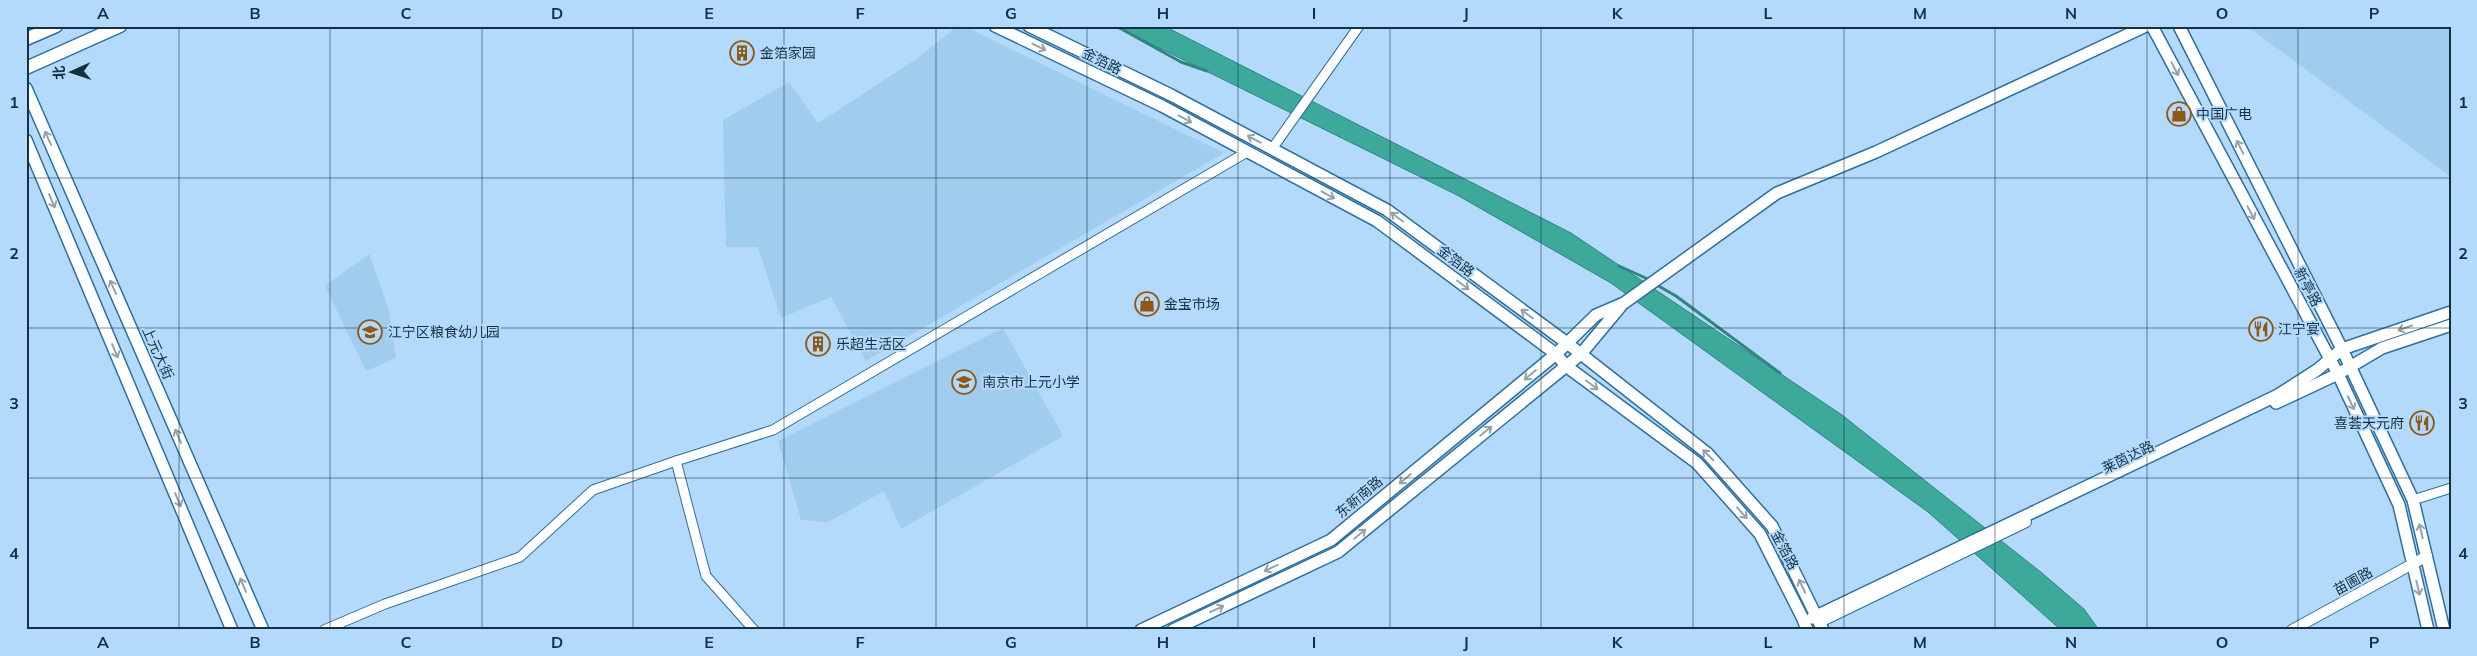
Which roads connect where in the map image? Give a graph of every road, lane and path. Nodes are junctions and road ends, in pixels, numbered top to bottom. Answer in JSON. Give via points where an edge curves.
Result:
{"nodes":[{"id":1,"x":56,"y":26,"type":"edge"},
{"id":2,"x":120,"y":26,"type":"edge"},
{"id":3,"x":995,"y":26,"type":"edge"},
{"id":4,"x":1029,"y":26,"type":"edge"},
{"id":5,"x":1358,"y":26,"type":"edge"},
{"id":6,"x":2146,"y":26,"type":"edge"},
{"id":7,"x":2152,"y":26,"type":"edge"},
{"id":8,"x":2179,"y":26,"type":"edge"},
{"id":9,"x":26,"y":39,"type":"edge"},
{"id":10,"x":26,"y":68,"type":"edge"},
{"id":11,"x":26,"y":88,"type":"edge"},
{"id":12,"x":26,"y":140,"type":"edge"},
{"id":13,"x":1272,"y":148,"type":"junction"},
{"id":14,"x":1248,"y":152,"type":"junction"},
{"id":15,"x":1624,"y":303,"type":"junction"},
{"id":16,"x":2451,"y":312,"type":"edge"},
{"id":17,"x":2451,"y":325,"type":"edge"},
{"id":18,"x":1567,"y":343,"type":"junction"},
{"id":19,"x":2342,"y":350,"type":"junction"},
{"id":20,"x":1556,"y":354,"type":"junction"},
{"id":21,"x":1581,"y":354,"type":"junction"},
{"id":22,"x":2330,"y":360,"type":"junction"},
{"id":23,"x":1566,"y":366,"type":"junction"},
{"id":24,"x":2350,"y":366,"type":"junction"},
{"id":25,"x":2338,"y":374,"type":"junction"},
{"id":26,"x":676,"y":461,"type":"junction"},
{"id":27,"x":2451,"y":488,"type":"edge"},
{"id":28,"x":2413,"y":500,"type":"junction"},
{"id":29,"x":2022,"y":520,"type":"junction"},
{"id":30,"x":2427,"y":556,"type":"junction"},
{"id":31,"x":2412,"y":564,"type":"junction"},
{"id":32,"x":1820,"y":622,"type":"edge"},
{"id":33,"x":1806,"y":626,"type":"edge"},
{"id":34,"x":232,"y":630,"type":"edge"},
{"id":35,"x":263,"y":630,"type":"edge"},
{"id":36,"x":324,"y":630,"type":"edge"},
{"id":37,"x":754,"y":630,"type":"edge"},
{"id":38,"x":1141,"y":630,"type":"edge"},
{"id":39,"x":1173,"y":630,"type":"edge"},
{"id":40,"x":2292,"y":630,"type":"edge"},
{"id":41,"x":2428,"y":630,"type":"edge"},
{"id":42,"x":2444,"y":630,"type":"edge"}],
"edges":[{"from":1,"to":9,"type":"main road"},
{"from":2,"to":10,"type":"main road"},
{"from":3,"to":14,"type":"main road","name":"金箔路","one_way":true,"via":[[1162,106]]},
{"from":13,"to":4,"type":"main road","name":"金箔路","one_way":true},
{"from":5,"to":13,"type":"street"},
{"from":6,"to":15,"type":"main road","via":[[1876,152],[1777,194]]},
{"from":7,"to":22,"type":"main road","name":"新亭路","one_way":true},
{"from":19,"to":8,"type":"main road","name":"新亭路","one_way":true},
{"from":35,"to":11,"type":"main road","name":"上元大街","one_way":true},
{"from":12,"to":34,"type":"main road","one_way":true},
{"from":18,"to":13,"type":"main road","name":"金箔路","one_way":true,"via":[[1387,210]]},
{"from":14,"to":20,"type":"main road","name":"金箔路","one_way":true,"via":[[1377,221]]},
{"from":14,"to":26,"type":"street","via":[[773,430]]},
{"from":15,"to":18,"type":"main road","name":"东新南路","via":[[1596,315]]},
{"from":15,"to":21,"type":"main road","name":"东新南路"},
{"from":16,"to":19,"type":"main road","one_way":true},
{"from":17,"to":24,"type":"main road","name":"莱茵达路","via":[[2382,348]]},
{"from":18,"to":20,"type":"main road","name":"东新南路"},
{"from":18,"to":21,"type":"main road","name":"金箔路"},
{"from":19,"to":22,"type":"main road"},
{"from":19,"to":24,"type":"main road","name":"新亭路"},
{"from":20,"to":23,"type":"main road","name":"金箔路"},
{"from":20,"to":38,"type":"main road","name":"东新南路","one_way":true,"via":[[1331,540]]},
{"from":21,"to":23,"type":"main road","name":"东新南路"},
{"from":32,"to":21,"type":"main road","name":"金箔路","one_way":true,"via":[[1772,526],[1707,452]]},
{"from":22,"to":25,"type":"main road","name":"新亭路"},
{"from":22,"to":29,"type":"main road","via":[[2278,395]]},
{"from":23,"to":33,"type":"main road","name":"金箔路","one_way":true,"via":[[1697,463],[1760,534]]},
{"from":39,"to":23,"type":"main road","name":"东新南路","one_way":true,"via":[[1338,552]]},
{"from":24,"to":25,"type":"main road","name":"莱茵达路"},
{"from":24,"to":28,"type":"main road","name":"新亭路"},
{"from":25,"to":29,"type":"main road","name":"莱茵达路"},
{"from":25,"to":31,"type":"main road","name":"新亭路","one_way":true,"via":[[2399,505]]},
{"from":26,"to":36,"type":"street","via":[[593,490],[520,557],[385,604]]},
{"from":26,"to":37,"type":"street","via":[[706,576]]},
{"from":27,"to":28,"type":"street"},
{"from":30,"to":28,"type":"main road","name":"新亭路","one_way":true},
{"from":29,"to":32,"type":"main road"},
{"from":30,"to":31,"type":"street","name":"苗圃路"},
{"from":30,"to":42,"type":"main road","name":"新亭路"},
{"from":31,"to":40,"type":"street","name":"苗圃路"},
{"from":31,"to":41,"type":"main road","name":"新亭路","one_way":true},
{"from":32,"to":33,"type":"main road"}]}
